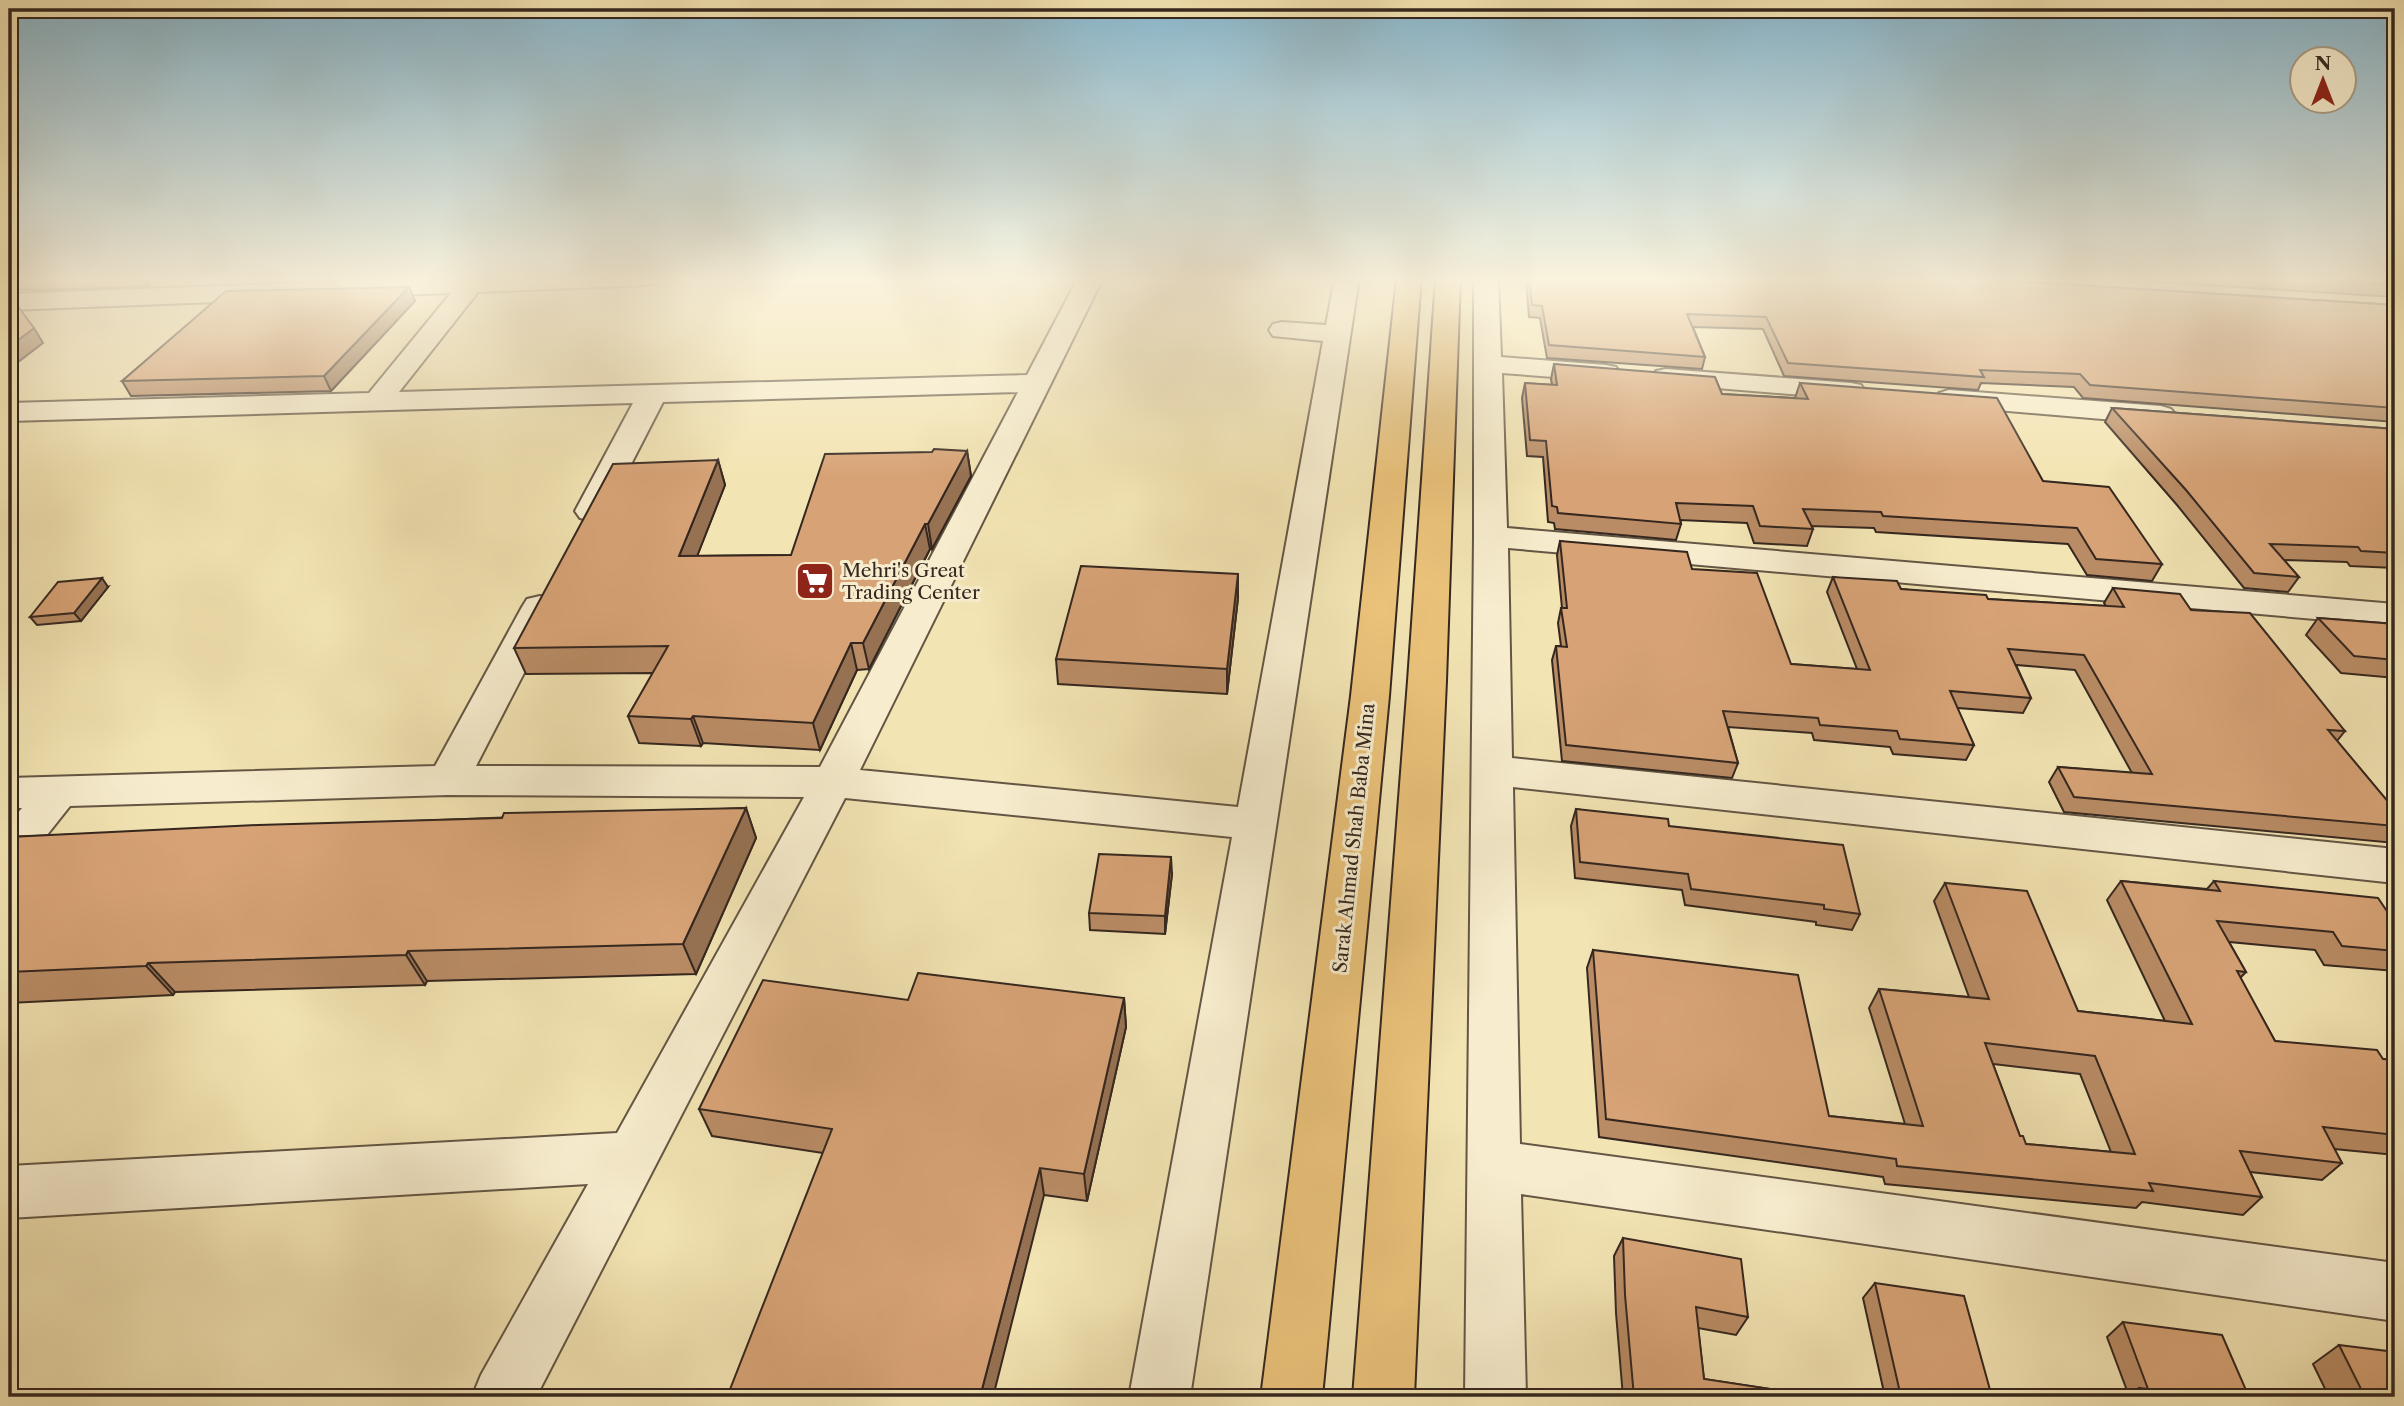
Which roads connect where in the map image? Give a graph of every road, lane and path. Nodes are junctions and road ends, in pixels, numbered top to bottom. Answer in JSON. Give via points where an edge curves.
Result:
{"nodes":[{"id":1,"x":424,"y":344,"type":"edge"},
{"id":2,"x":1059,"y":344,"type":"edge"},
{"id":3,"x":1336,"y":344,"type":"edge"},
{"id":4,"x":1403,"y":344,"type":"edge"},
{"id":5,"x":1445,"y":344,"type":"edge"},
{"id":6,"x":1486,"y":344,"type":"edge"},
{"id":7,"x":1486,"y":363,"type":"junction"},
{"id":8,"x":1039,"y":383,"type":"junction"},
{"id":9,"x":1872,"y":393,"type":"edge"},
{"id":10,"x":652,"y":395,"type":"junction"},
{"id":11,"x":1927,"y":397,"type":"edge"},
{"id":12,"x":376,"y":403,"type":"junction"},
{"id":13,"x":9,"y":412,"type":"edge"},
{"id":14,"x":2189,"y":417,"type":"edge"},
{"id":15,"x":1491,"y":537,"type":"junction"},
{"id":16,"x":575,"y":540,"type":"edge"},
{"id":17,"x":556,"y":576,"type":"edge"},
{"id":18,"x":2395,"y":615,"type":"edge"},
{"id":19,"x":1491,"y":770,"type":"junction"},
{"id":20,"x":448,"y":780,"type":"junction"},
{"id":21,"x":833,"y":782,"type":"junction"},
{"id":22,"x":60,"y":790,"type":"junction"},
{"id":23,"x":9,"y":793,"type":"edge"},
{"id":24,"x":1256,"y":824,"type":"junction"},
{"id":25,"x":9,"y":852,"type":"edge"},
{"id":26,"x":2395,"y":866,"type":"edge"},
{"id":27,"x":631,"y":1157,"type":"junction"},
{"id":28,"x":1493,"y":1166,"type":"junction"},
{"id":29,"x":9,"y":1192,"type":"edge"},
{"id":30,"x":2395,"y":1292,"type":"edge"},
{"id":31,"x":503,"y":1397,"type":"edge"},
{"id":32,"x":1160,"y":1397,"type":"edge"},
{"id":33,"x":1291,"y":1397,"type":"edge"},
{"id":34,"x":1383,"y":1397,"type":"edge"},
{"id":35,"x":1494,"y":1397,"type":"edge"}],
"edges":[{"from":1,"to":12,"type":"street"},
{"from":2,"to":8,"type":"street"},
{"from":3,"to":24,"type":"street"},
{"from":4,"to":33,"type":"highway","name":"Sarak Ahmad Shah Baba Mina","via":[[1369,710]]},
{"from":5,"to":34,"type":"highway"},
{"from":6,"to":7,"type":"street"},
{"from":7,"to":9,"type":"street"},
{"from":7,"to":15,"type":"street"},
{"from":8,"to":10,"type":"street"},
{"from":8,"to":21,"type":"street"},
{"from":10,"to":12,"type":"street"},
{"from":10,"to":16,"type":"street"},
{"from":11,"to":14,"type":"street"},
{"from":12,"to":13,"type":"street"},
{"from":15,"to":18,"type":"street"},
{"from":15,"to":19,"type":"street"},
{"from":17,"to":20,"type":"street"},
{"from":19,"to":26,"type":"street"},
{"from":19,"to":28,"type":"street"},
{"from":20,"to":21,"type":"street"},
{"from":20,"to":22,"type":"street"},
{"from":21,"to":24,"type":"street"},
{"from":21,"to":27,"type":"street"},
{"from":22,"to":23,"type":"street"},
{"from":22,"to":25,"type":"street"},
{"from":24,"to":32,"type":"street"},
{"from":27,"to":29,"type":"street"},
{"from":27,"to":31,"type":"street"},
{"from":28,"to":30,"type":"street"},
{"from":28,"to":35,"type":"street"}]}
